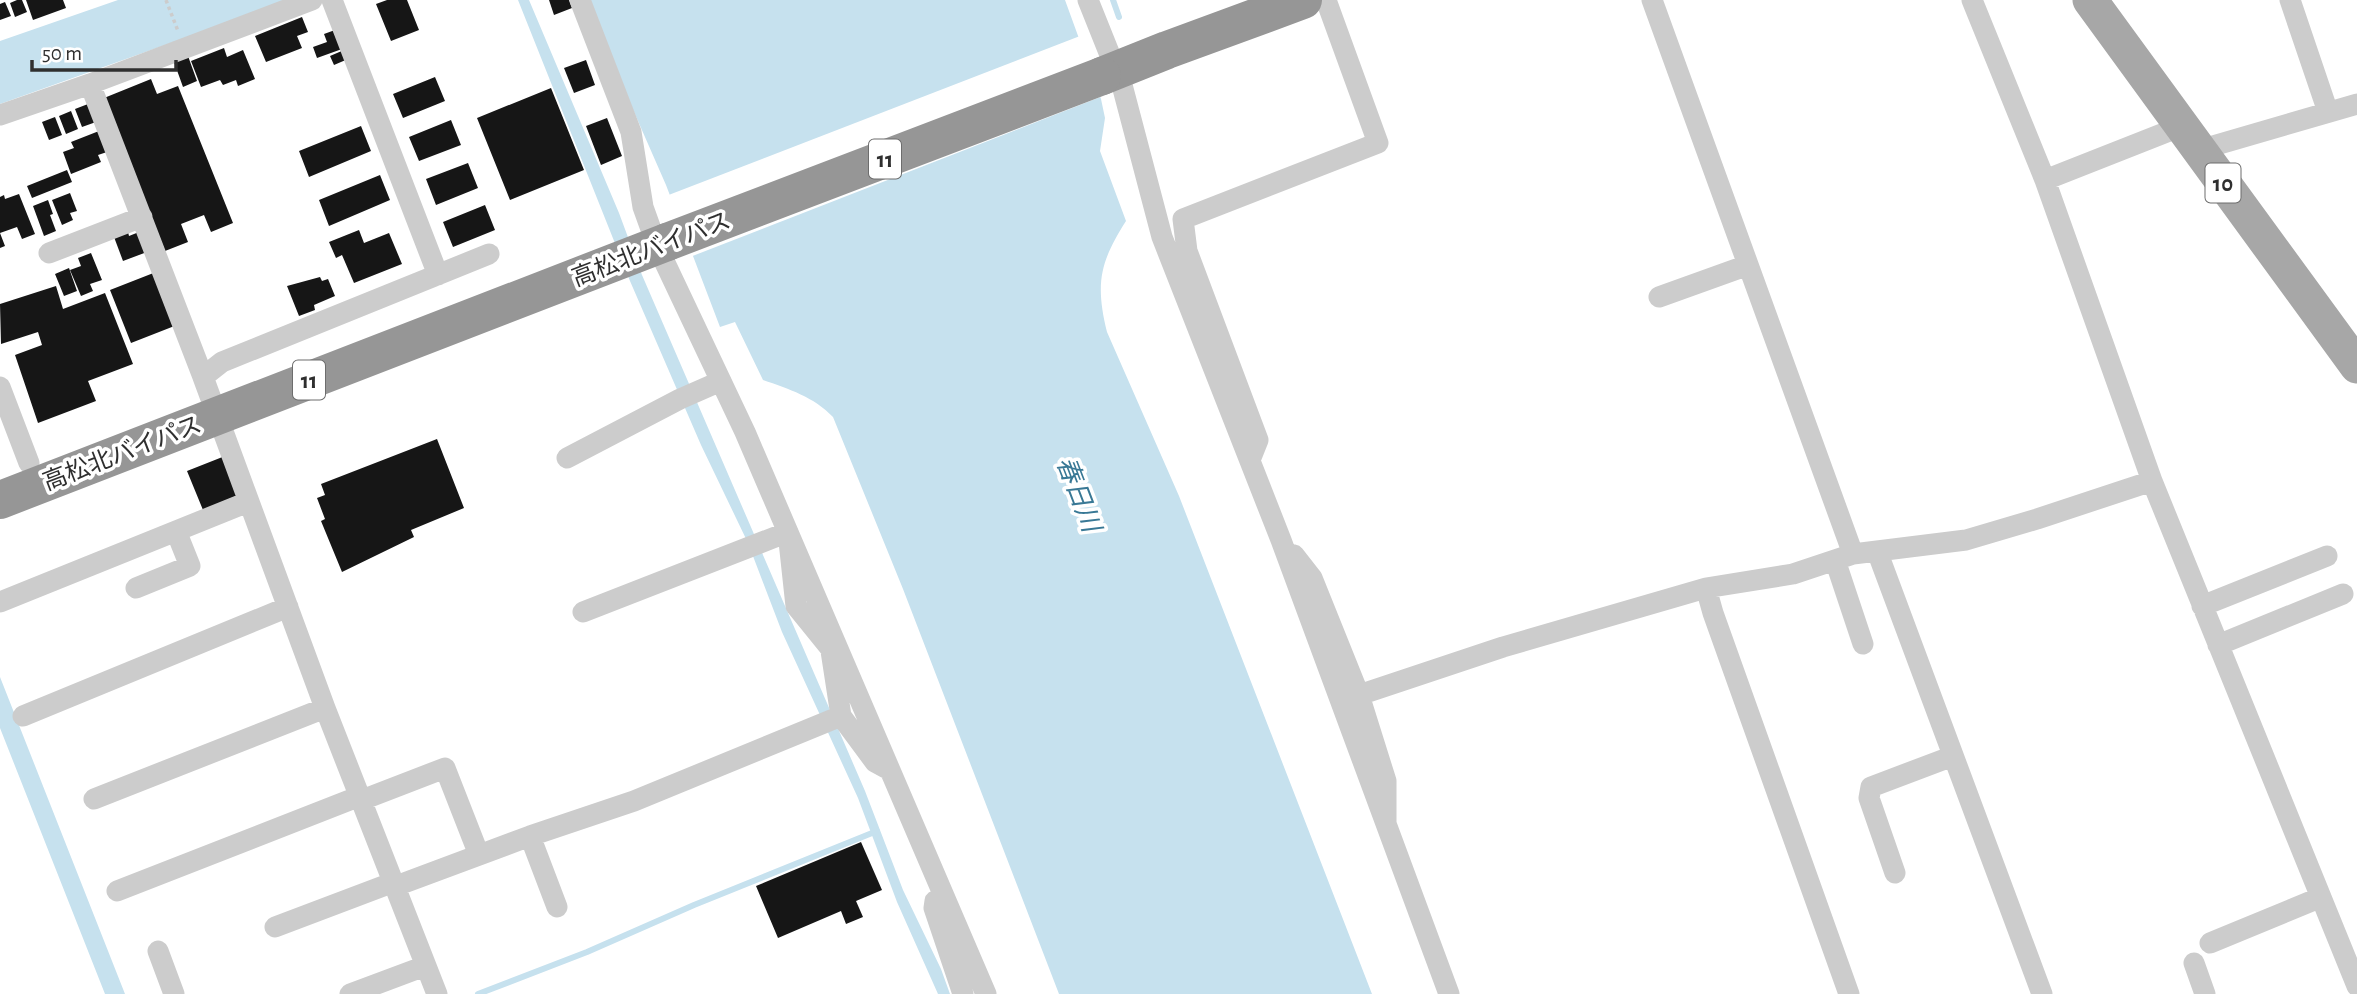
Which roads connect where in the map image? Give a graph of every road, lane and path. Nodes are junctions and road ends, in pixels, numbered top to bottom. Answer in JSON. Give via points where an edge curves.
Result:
{"nodes":[{"id":1,"x":166,"y":0,"type":"edge"},
{"id":2,"x":312,"y":0,"type":"edge"},
{"id":3,"x":332,"y":0,"type":"edge"},
{"id":4,"x":580,"y":0,"type":"edge"},
{"id":5,"x":1088,"y":0,"type":"edge"},
{"id":6,"x":1228,"y":0,"type":"edge"},
{"id":7,"x":1303,"y":0,"type":"edge"},
{"id":8,"x":1326,"y":0,"type":"edge"},
{"id":9,"x":1652,"y":0,"type":"edge"},
{"id":10,"x":1972,"y":0,"type":"edge"},
{"id":11,"x":2090,"y":0,"type":"edge"},
{"id":12,"x":2290,"y":0,"type":"edge"},
{"id":13,"x":1259,"y":8,"type":"edge"},
{"id":14,"x":182,"y":41,"type":"dead end"},
{"id":15,"x":1104,"y":61,"type":"junction"},
{"id":16,"x":90,"y":84,"type":"junction"},
{"id":17,"x":2357,"y":104,"type":"edge"},
{"id":18,"x":2328,"y":112,"type":"junction"},
{"id":19,"x":0,"y":115,"type":"edge"},
{"id":20,"x":2190,"y":138,"type":"junction"},
{"id":21,"x":2045,"y":180,"type":"junction"},
{"id":22,"x":142,"y":217,"type":"junction"},
{"id":23,"x":641,"y":239,"type":"junction"},
{"id":24,"x":50,"y":253,"type":"dead end"},
{"id":25,"x":489,"y":254,"type":"dead end"},
{"id":26,"x":1748,"y":265,"type":"junction"},
{"id":27,"x":438,"y":275,"type":"junction"},
{"id":28,"x":1659,"y":297,"type":"dead end"},
{"id":29,"x":2357,"y":366,"type":"edge"},
{"id":30,"x":721,"y":381,"type":"junction"},
{"id":31,"x":0,"y":387,"type":"edge"},
{"id":32,"x":210,"y":396,"type":"junction"},
{"id":33,"x":567,"y":458,"type":"dead end"},
{"id":34,"x":1250,"y":460,"type":"junction"},
{"id":35,"x":14,"y":469,"type":"edge"},
{"id":36,"x":2152,"y":481,"type":"junction"},
{"id":37,"x":0,"y":500,"type":"edge"},
{"id":38,"x":248,"y":502,"type":"junction"},
{"id":39,"x":176,"y":531,"type":"junction"},
{"id":40,"x":788,"y":532,"type":"junction"},
{"id":41,"x":1281,"y":540,"type":"junction"},
{"id":42,"x":1877,"y":551,"type":"junction"},
{"id":43,"x":2326,"y":556,"type":"dead end"},
{"id":44,"x":1844,"y":557,"type":"junction"},
{"id":45,"x":136,"y":588,"type":"dead end"},
{"id":46,"x":1706,"y":588,"type":"junction"},
{"id":47,"x":2343,"y":594,"type":"dead end"},
{"id":48,"x":0,"y":602,"type":"edge"},
{"id":49,"x":2202,"y":606,"type":"junction"},
{"id":50,"x":288,"y":607,"type":"junction"},
{"id":51,"x":583,"y":612,"type":"dead end"},
{"id":52,"x":1863,"y":644,"type":"dead end"},
{"id":53,"x":2218,"y":645,"type":"junction"},
{"id":54,"x":834,"y":646,"type":"junction"},
{"id":55,"x":1359,"y":695,"type":"junction"},
{"id":56,"x":325,"y":708,"type":"junction"},
{"id":57,"x":23,"y":716,"type":"dead end"},
{"id":58,"x":842,"y":716,"type":"junction"},
{"id":59,"x":1953,"y":756,"type":"junction"},
{"id":60,"x":891,"y":771,"type":"junction"},
{"id":61,"x":361,"y":798,"type":"junction"},
{"id":62,"x":94,"y":799,"type":"dead end"},
{"id":63,"x":1386,"y":822,"type":"junction"},
{"id":64,"x":530,"y":836,"type":"junction"},
{"id":65,"x":479,"y":855,"type":"junction"},
{"id":66,"x":1895,"y":873,"type":"dead end"},
{"id":67,"x":395,"y":884,"type":"junction"},
{"id":68,"x":938,"y":885,"type":"junction"},
{"id":69,"x":117,"y":891,"type":"dead end"},
{"id":70,"x":2319,"y":898,"type":"junction"},
{"id":71,"x":557,"y":907,"type":"dead end"},
{"id":72,"x":275,"y":927,"type":"dead end"},
{"id":73,"x":2210,"y":943,"type":"dead end"},
{"id":74,"x":158,"y":951,"type":"dead end"},
{"id":75,"x":2194,"y":962,"type":"dead end"},
{"id":76,"x":425,"y":966,"type":"junction"},
{"id":77,"x":2357,"y":986,"type":"edge"},
{"id":78,"x":174,"y":994,"type":"edge"},
{"id":79,"x":350,"y":994,"type":"edge"},
{"id":80,"x":437,"y":994,"type":"edge"},
{"id":81,"x":963,"y":994,"type":"edge"},
{"id":82,"x":986,"y":994,"type":"edge"},
{"id":83,"x":1449,"y":994,"type":"edge"},
{"id":84,"x":1849,"y":994,"type":"edge"},
{"id":85,"x":2042,"y":994,"type":"edge"},
{"id":86,"x":2205,"y":994,"type":"edge"}],
"edges":[{"from":1,"to":14,"type":"path"},
{"from":2,"to":16,"type":"street"},
{"from":3,"to":27,"type":"street"},
{"from":4,"to":23,"type":"street","via":[[631,132]]},
{"from":5,"to":15,"type":"street"},
{"from":6,"to":15,"type":"highway","name":"高松北バイパス","number":"11"},
{"from":7,"to":13,"type":"highway","name":"高松北バイパス","number":"11"},
{"from":8,"to":34,"type":"street","via":[[1378,143],[1183,219],[1187,251],[1258,440]]},
{"from":9,"to":26,"type":"street"},
{"from":10,"to":21,"type":"street"},
{"from":11,"to":20,"type":"main road","number":"10"},
{"from":12,"to":18,"type":"street"},
{"from":13,"to":15,"type":"highway","name":"高松北バイパス","number":"11"},
{"from":15,"to":23,"type":"highway","name":"高松北バイパス","number":"11","bridge":true},
{"from":15,"to":34,"type":"street","via":[[1122,85],[1162,237]]},
{"from":16,"to":19,"type":"street"},
{"from":16,"to":22,"type":"street"},
{"from":17,"to":18,"type":"street"},
{"from":18,"to":20,"type":"street"},
{"from":20,"to":21,"type":"street"},
{"from":20,"to":29,"type":"main road","number":"10"},
{"from":21,"to":36,"type":"street"},
{"from":22,"to":24,"type":"street"},
{"from":22,"to":32,"type":"street"},
{"from":23,"to":30,"type":"street"},
{"from":23,"to":32,"type":"highway","name":"高松北バイパス","number":"11"},
{"from":25,"to":27,"type":"street"},
{"from":26,"to":28,"type":"street"},
{"from":26,"to":44,"type":"street"},
{"from":27,"to":32,"type":"street","via":[[222,362]]},
{"from":30,"to":33,"type":"street"},
{"from":30,"to":40,"type":"street"},
{"from":31,"to":35,"type":"street"},
{"from":32,"to":35,"type":"highway","name":"高松北バイパス","number":"11"},
{"from":32,"to":37,"type":"highway","name":"高松北バイパス","number":"11"},
{"from":32,"to":38,"type":"street"},
{"from":34,"to":41,"type":"street"},
{"from":36,"to":42,"type":"street","via":[[1966,540]]},
{"from":36,"to":49,"type":"street"},
{"from":38,"to":39,"type":"street"},
{"from":38,"to":50,"type":"street"},
{"from":39,"to":45,"type":"street","via":[[190,566]]},
{"from":39,"to":48,"type":"street"},
{"from":40,"to":51,"type":"street"},
{"from":40,"to":54,"type":"street"},
{"from":41,"to":55,"type":"street","via":[[1312,578]]},
{"from":41,"to":63,"type":"street"},
{"from":42,"to":44,"type":"street"},
{"from":42,"to":59,"type":"street"},
{"from":43,"to":49,"type":"street"},
{"from":44,"to":46,"type":"street","via":[[1793,574]]},
{"from":44,"to":52,"type":"street"},
{"from":46,"to":55,"type":"street","via":[[1503,646]]},
{"from":46,"to":84,"type":"street"},
{"from":47,"to":53,"type":"street"},
{"from":49,"to":53,"type":"street"},
{"from":50,"to":56,"type":"street"},
{"from":50,"to":57,"type":"street"},
{"from":53,"to":70,"type":"street"},
{"from":54,"to":58,"type":"street"},
{"from":54,"to":60,"type":"street"},
{"from":55,"to":63,"type":"street","via":[[1386,781]]},
{"from":56,"to":61,"type":"street"},
{"from":56,"to":62,"type":"street"},
{"from":58,"to":60,"type":"street","via":[[875,762]]},
{"from":58,"to":64,"type":"street","via":[[634,801]]},
{"from":59,"to":66,"type":"street","via":[[1871,787],[1869,798]]},
{"from":59,"to":85,"type":"street"},
{"from":60,"to":68,"type":"street"},
{"from":61,"to":65,"type":"street","via":[[445,768]]},
{"from":61,"to":67,"type":"street"},
{"from":61,"to":69,"type":"street"},
{"from":63,"to":83,"type":"street"},
{"from":64,"to":65,"type":"street"},
{"from":64,"to":71,"type":"street"},
{"from":65,"to":67,"type":"street"},
{"from":67,"to":72,"type":"street"},
{"from":67,"to":76,"type":"street"},
{"from":68,"to":81,"type":"street","via":[[934,908]]},
{"from":68,"to":82,"type":"street"},
{"from":70,"to":73,"type":"street"},
{"from":70,"to":77,"type":"street"},
{"from":74,"to":78,"type":"street"},
{"from":75,"to":86,"type":"street"},
{"from":76,"to":79,"type":"street"},
{"from":76,"to":80,"type":"street"}]}
